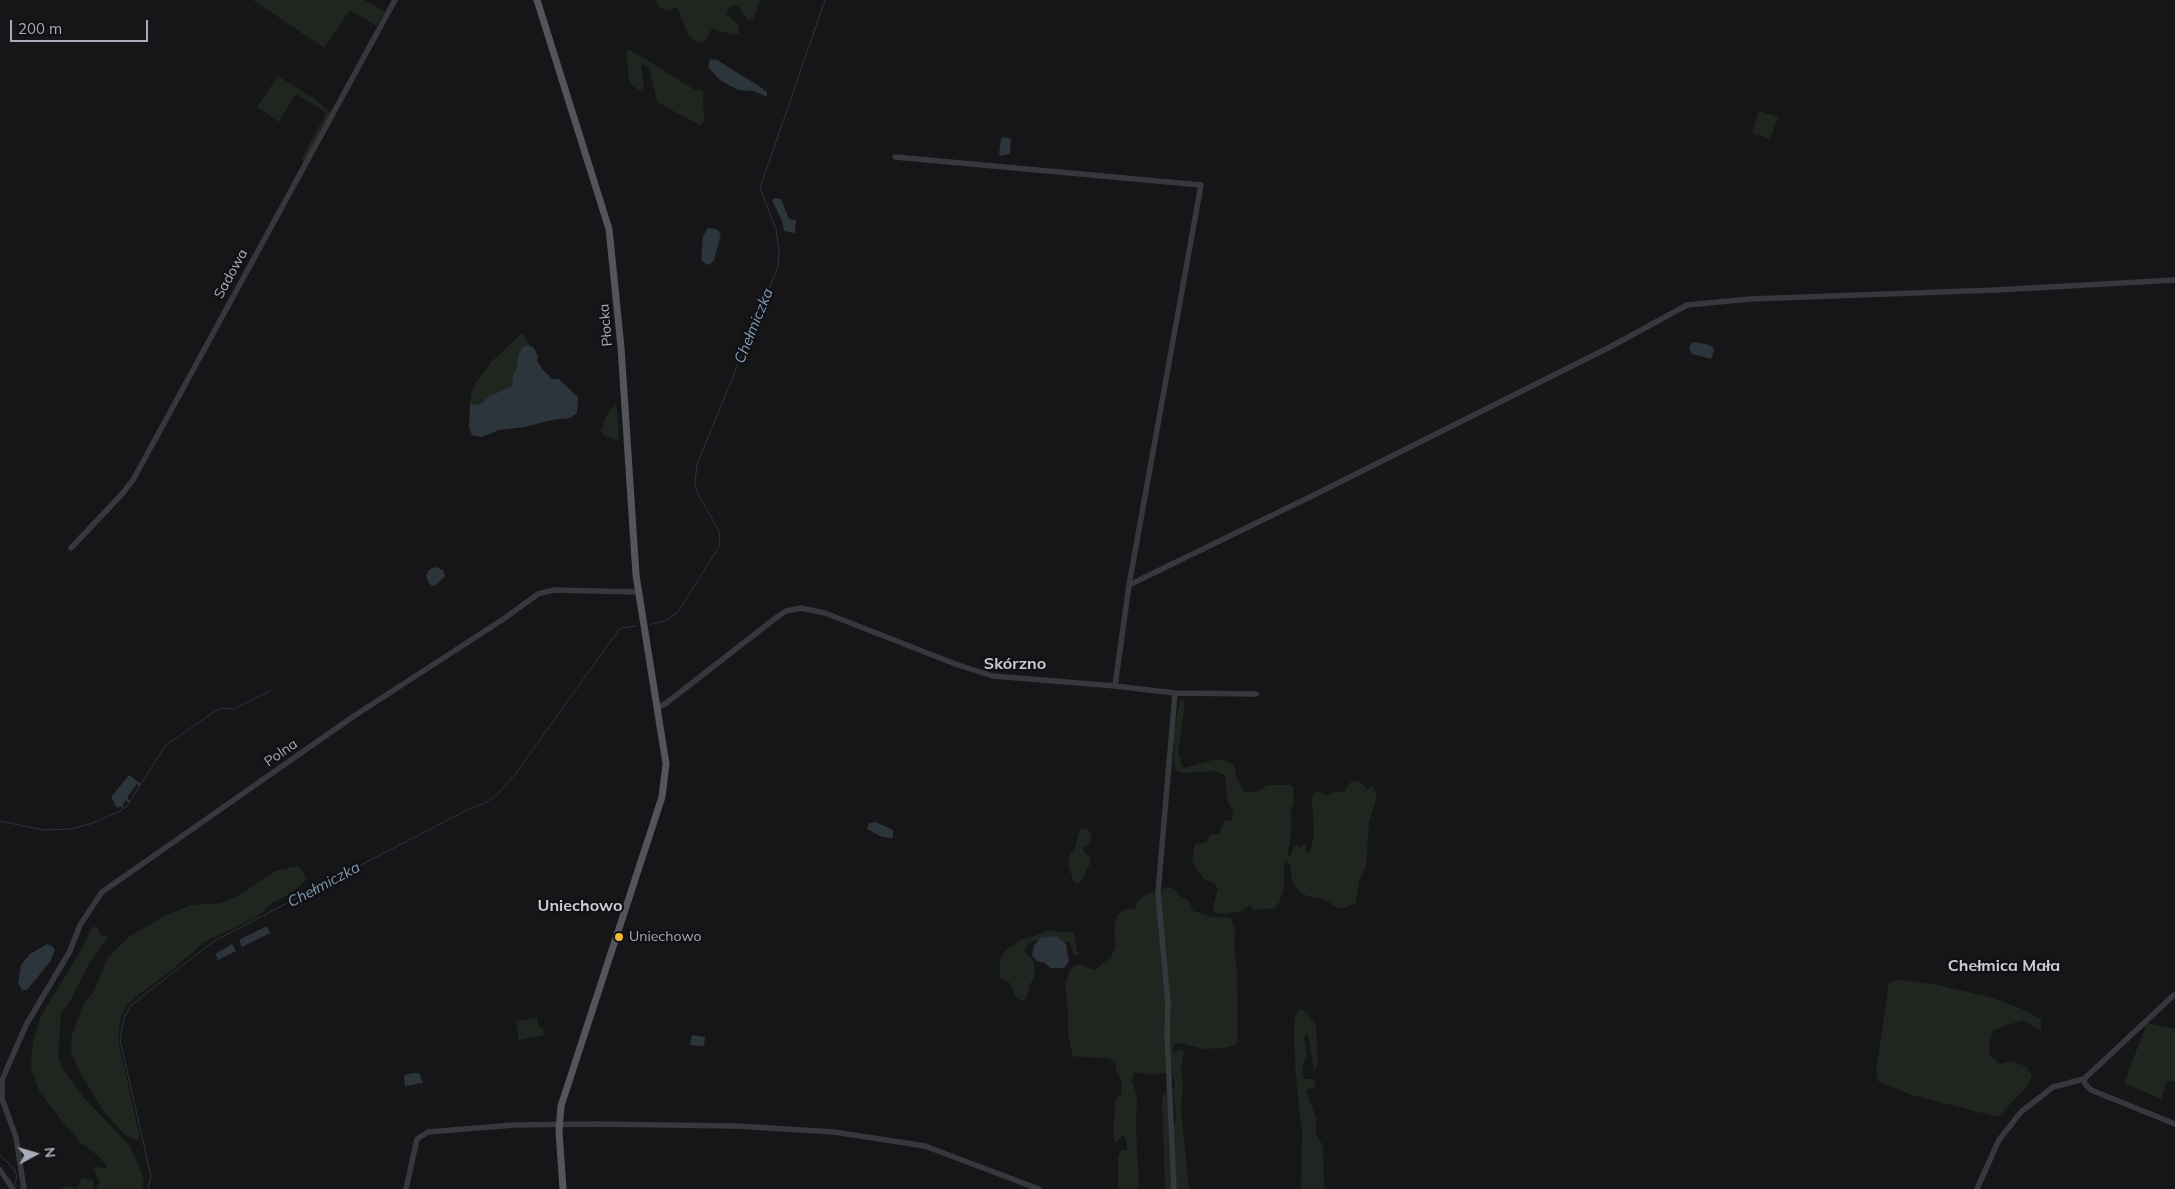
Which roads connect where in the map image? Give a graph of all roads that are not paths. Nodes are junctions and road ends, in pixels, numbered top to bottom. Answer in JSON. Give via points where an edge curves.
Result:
{"nodes":[{"id":1,"x":395,"y":0,"type":"edge"},
{"id":2,"x":537,"y":0,"type":"edge"},
{"id":3,"x":895,"y":157,"type":"dead end"},
{"id":4,"x":2175,"y":280,"type":"edge"},
{"id":5,"x":71,"y":548,"type":"dead end"},
{"id":6,"x":1129,"y":584,"type":"junction"},
{"id":7,"x":639,"y":592,"type":"junction"},
{"id":8,"x":1115,"y":686,"type":"junction"},
{"id":9,"x":1175,"y":693,"type":"junction"},
{"id":10,"x":1256,"y":694,"type":"dead end"},
{"id":11,"x":657,"y":708,"type":"junction"},
{"id":12,"x":2175,"y":994,"type":"edge"},
{"id":13,"x":2084,"y":1079,"type":"junction"},
{"id":14,"x":559,"y":1124,"type":"junction"},
{"id":15,"x":2175,"y":1124,"type":"edge"},
{"id":16,"x":0,"y":1170,"type":"edge"},
{"id":17,"x":14,"y":1189,"type":"edge"},
{"id":18,"x":24,"y":1189,"type":"edge"},
{"id":19,"x":406,"y":1189,"type":"edge"},
{"id":20,"x":563,"y":1189,"type":"edge"},
{"id":21,"x":1039,"y":1189,"type":"edge"},
{"id":22,"x":1174,"y":1189,"type":"edge"},
{"id":23,"x":1977,"y":1189,"type":"edge"}],
"edges":[{"from":1,"to":5,"type":"street","name":"Sadowa","via":[[133,480]]},
{"from":2,"to":7,"type":"main road","name":"Płocka","via":[[610,229]]},
{"from":3,"to":6,"type":"street","via":[[1201,185]]},
{"from":4,"to":6,"type":"street","via":[[1750,299],[1687,305],[1324,490]]},
{"from":6,"to":8,"type":"street"},
{"from":7,"to":11,"type":"main road","name":"Płocka"},
{"from":7,"to":18,"type":"street","name":"Polna","via":[[554,590],[538,594],[354,716],[100,895],[82,922],[68,956],[37,1005],[2,1080],[1,1092],[16,1137]]},
{"from":8,"to":9,"type":"street"},
{"from":8,"to":11,"type":"street","via":[[993,676],[825,613],[801,608],[777,617]]},
{"from":9,"to":10,"type":"street"},
{"from":9,"to":22,"type":"street","via":[[1158,893],[1168,1003]]},
{"from":11,"to":14,"type":"main road","name":"Płocka","via":[[666,764],[664,788],[566,1089]]},
{"from":12,"to":13,"type":"street"},
{"from":13,"to":15,"type":"street","via":[[2091,1090]]},
{"from":13,"to":23,"type":"street","via":[[2053,1087],[2021,1112],[1999,1140]]},
{"from":14,"to":19,"type":"street","via":[[425,1133],[417,1142]]},
{"from":14,"to":20,"type":"main road","name":"Płocka"},
{"from":14,"to":21,"type":"street","via":[[736,1126],[834,1132],[925,1146]]},
{"from":16,"to":17,"type":"street"}]}
